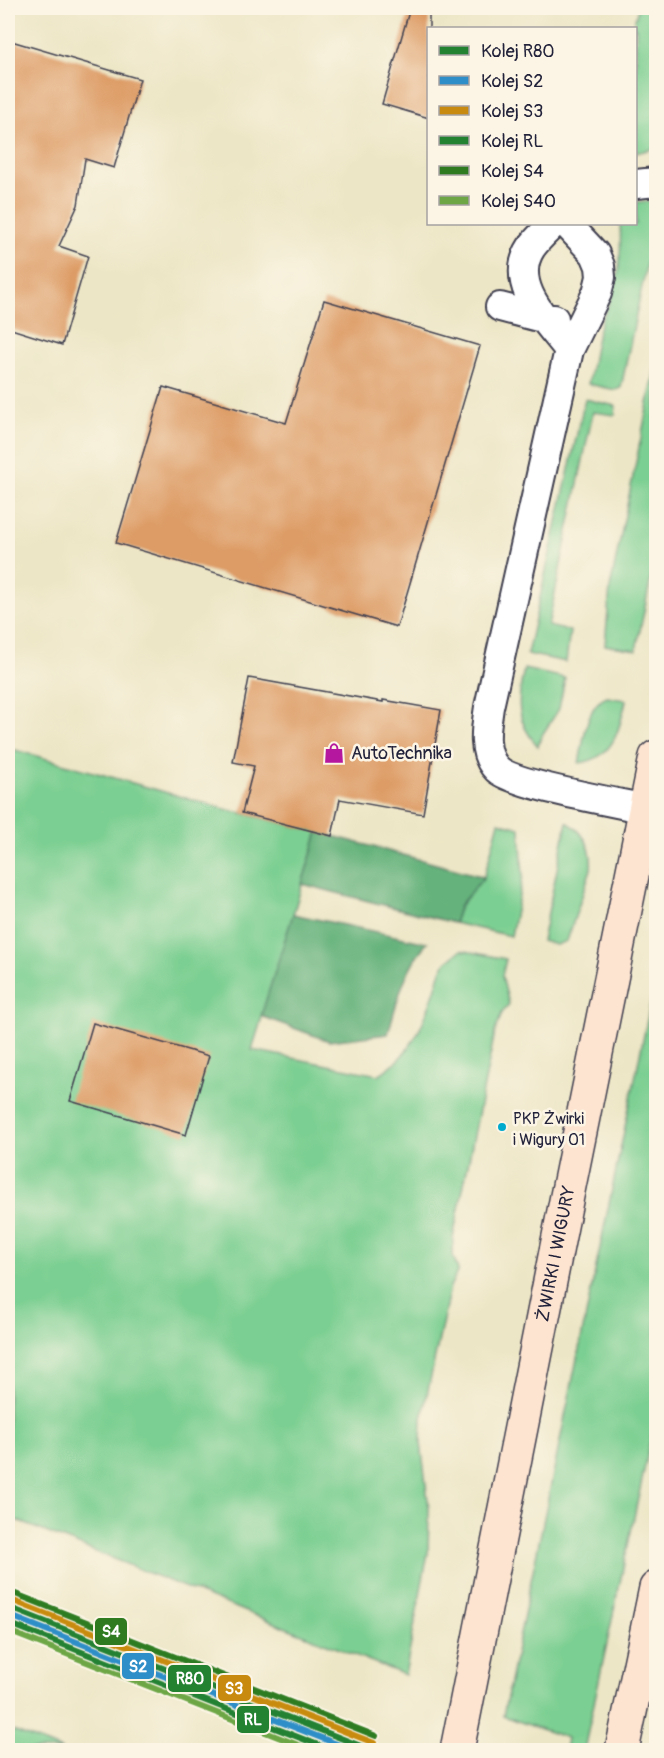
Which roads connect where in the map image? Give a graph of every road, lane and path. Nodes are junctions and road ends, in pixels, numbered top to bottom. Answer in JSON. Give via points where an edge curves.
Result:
{"nodes":[{"id":1,"x":657,"y":182,"type":"edge"},
{"id":2,"x":637,"y":184,"type":"edge"},
{"id":3,"x":553,"y":225,"type":"edge"},
{"id":4,"x":568,"y":225,"type":"edge"},
{"id":5,"x":500,"y":307,"type":"dead end"},
{"id":6,"x":590,"y":310,"type":"junction"},
{"id":7,"x":546,"y":319,"type":"junction"},
{"id":8,"x":569,"y":350,"type":"junction"},
{"id":9,"x":657,"y":757,"type":"edge"},
{"id":10,"x":646,"y":809,"type":"junction"},
{"id":11,"x":657,"y":1587,"type":"edge"},
{"id":12,"x":457,"y":1750,"type":"edge"},
{"id":13,"x":622,"y":1750,"type":"edge"}],
"edges":[{"from":1,"to":2,"type":"lane"},
{"from":3,"to":7,"type":"lane","via":[[530,250],[525,269],[524,286]]},
{"from":4,"to":6,"type":"lane","via":[[590,246],[600,266],[601,277]]},
{"from":5,"to":7,"type":"lane"},
{"from":6,"to":7,"type":"lane","via":[[568,318]]},
{"from":6,"to":8,"type":"lane"},
{"from":7,"to":8,"type":"lane"},
{"from":8,"to":10,"type":"lane","via":[[489,707],[486,748],[498,770],[514,777]]},
{"from":9,"to":10,"type":"main road","name":"ŻWIRKI I WIGURY"},
{"from":10,"to":12,"type":"main road","name":"ŻWIRKI I WIGURY"},
{"from":11,"to":13,"type":"main road"}]}
